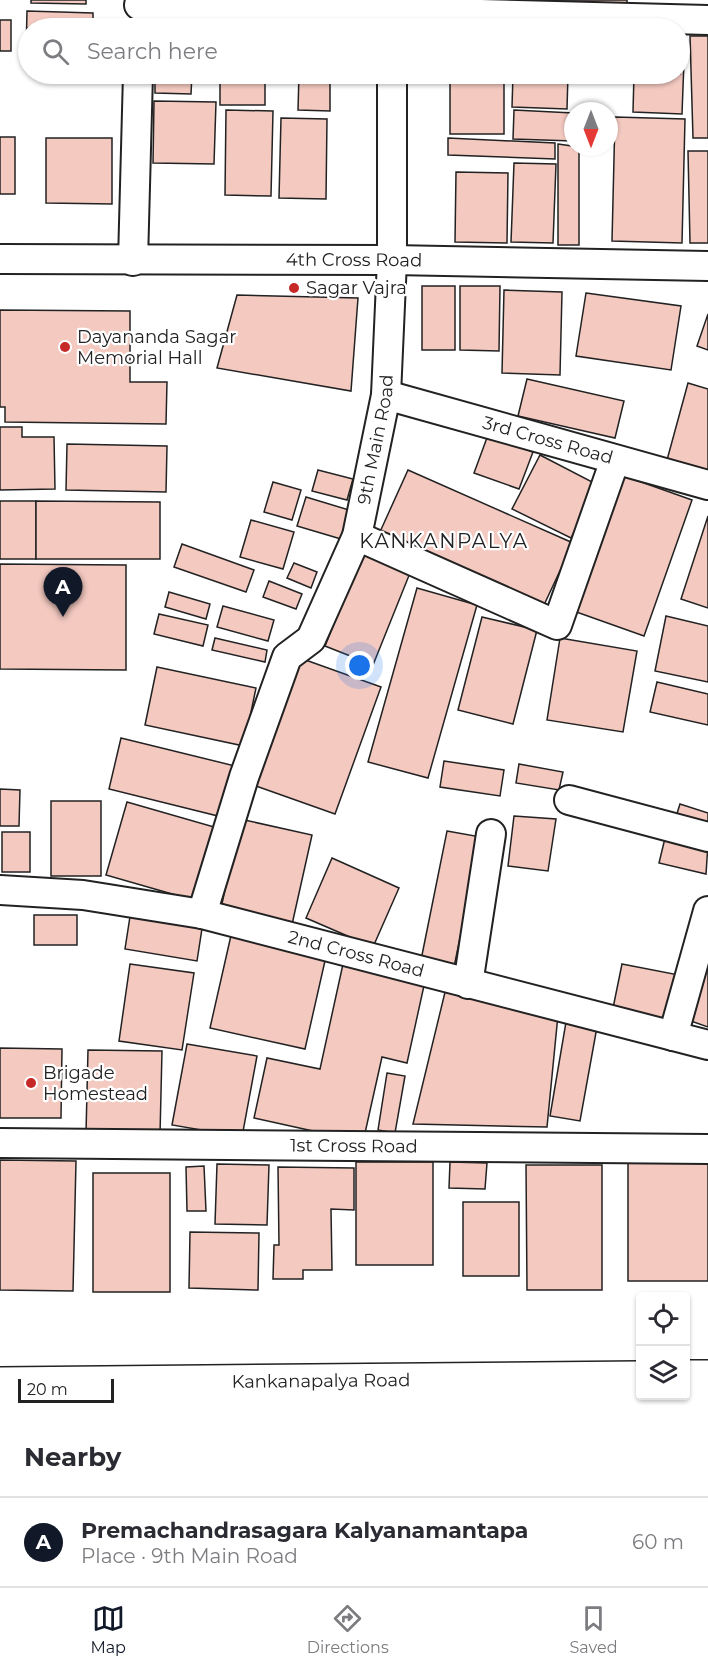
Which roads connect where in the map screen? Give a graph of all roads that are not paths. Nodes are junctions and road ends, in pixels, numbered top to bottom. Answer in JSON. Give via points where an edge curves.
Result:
{"nodes":[{"id":1,"x":139,"y":11,"type":"edge"},
{"id":2,"x":392,"y":13,"type":"edge"},
{"id":3,"x":618,"y":18,"type":"edge"},
{"id":4,"x":690,"y":20,"type":"edge"},
{"id":5,"x":708,"y":20,"type":"edge"},
{"id":6,"x":138,"y":84,"type":"edge"},
{"id":7,"x":392,"y":84,"type":"edge"},
{"id":8,"x":0,"y":259,"type":"edge"},
{"id":9,"x":392,"y":260,"type":"junction"},
{"id":10,"x":133,"y":261,"type":"junction"},
{"id":11,"x":708,"y":266,"type":"edge"},
{"id":12,"x":386,"y":395,"type":"junction"},
{"id":13,"x":615,"y":460,"type":"junction"},
{"id":14,"x":708,"y":485,"type":"edge"},
{"id":15,"x":357,"y":536,"type":"junction"},
{"id":16,"x":569,"y":800,"type":"dead end"},
{"id":17,"x":491,"y":834,"type":"dead end"},
{"id":18,"x":708,"y":837,"type":"edge"},
{"id":19,"x":0,"y":890,"type":"edge"},
{"id":20,"x":708,"y":911,"type":"edge"},
{"id":21,"x":202,"y":914,"type":"junction"},
{"id":22,"x":468,"y":984,"type":"junction"},
{"id":23,"x":673,"y":1036,"type":"junction"},
{"id":24,"x":708,"y":1045,"type":"edge"},
{"id":25,"x":0,"y":1143,"type":"edge"},
{"id":26,"x":708,"y":1149,"type":"edge"},
{"id":27,"x":690,"y":1377,"type":"edge"},
{"id":28,"x":708,"y":1377,"type":"edge"},
{"id":29,"x":636,"y":1378,"type":"edge"},
{"id":30,"x":0,"y":1384,"type":"edge"},
{"id":31,"x":708,"y":1403,"type":"edge"},
{"id":32,"x":0,"y":1413,"type":"edge"}],
"edges":[{"from":1,"to":2,"type":"street"},
{"from":2,"to":3,"type":"street"},
{"from":4,"to":5,"type":"street"},
{"from":6,"to":10,"type":"street"},
{"from":7,"to":9,"type":"street","name":"9th Main Road"},
{"from":8,"to":10,"type":"street","name":"4th Cross Road"},
{"from":9,"to":10,"type":"street","name":"4th Cross Road"},
{"from":9,"to":11,"type":"street","name":"4th Cross Road"},
{"from":9,"to":12,"type":"street","name":"9th Main Road"},
{"from":12,"to":13,"type":"street","name":"3rd Cross Road"},
{"from":12,"to":15,"type":"street","name":"9th Main Road"},
{"from":13,"to":14,"type":"street","name":"3rd Cross Road"},
{"from":13,"to":15,"type":"street","via":[[557,625]]},
{"from":15,"to":21,"type":"street","name":"9th Main Road","via":[[310,641],[287,657],[243,777]]},
{"from":16,"to":18,"type":"street"},
{"from":17,"to":22,"type":"street"},
{"from":19,"to":21,"type":"street","name":"2nd Cross Road","via":[[83,895]]},
{"from":20,"to":23,"type":"street"},
{"from":21,"to":22,"type":"street","name":"2nd Cross Road"},
{"from":22,"to":23,"type":"street","name":"2nd Cross Road"},
{"from":23,"to":24,"type":"street","name":"2nd Cross Road"},
{"from":25,"to":26,"type":"street","name":"1st Cross Road"},
{"from":27,"to":28,"type":"street"},
{"from":29,"to":30,"type":"street","name":"Kankanapalya Road"},
{"from":31,"to":32,"type":"street","name":"Kankanapalya Road"}]}
